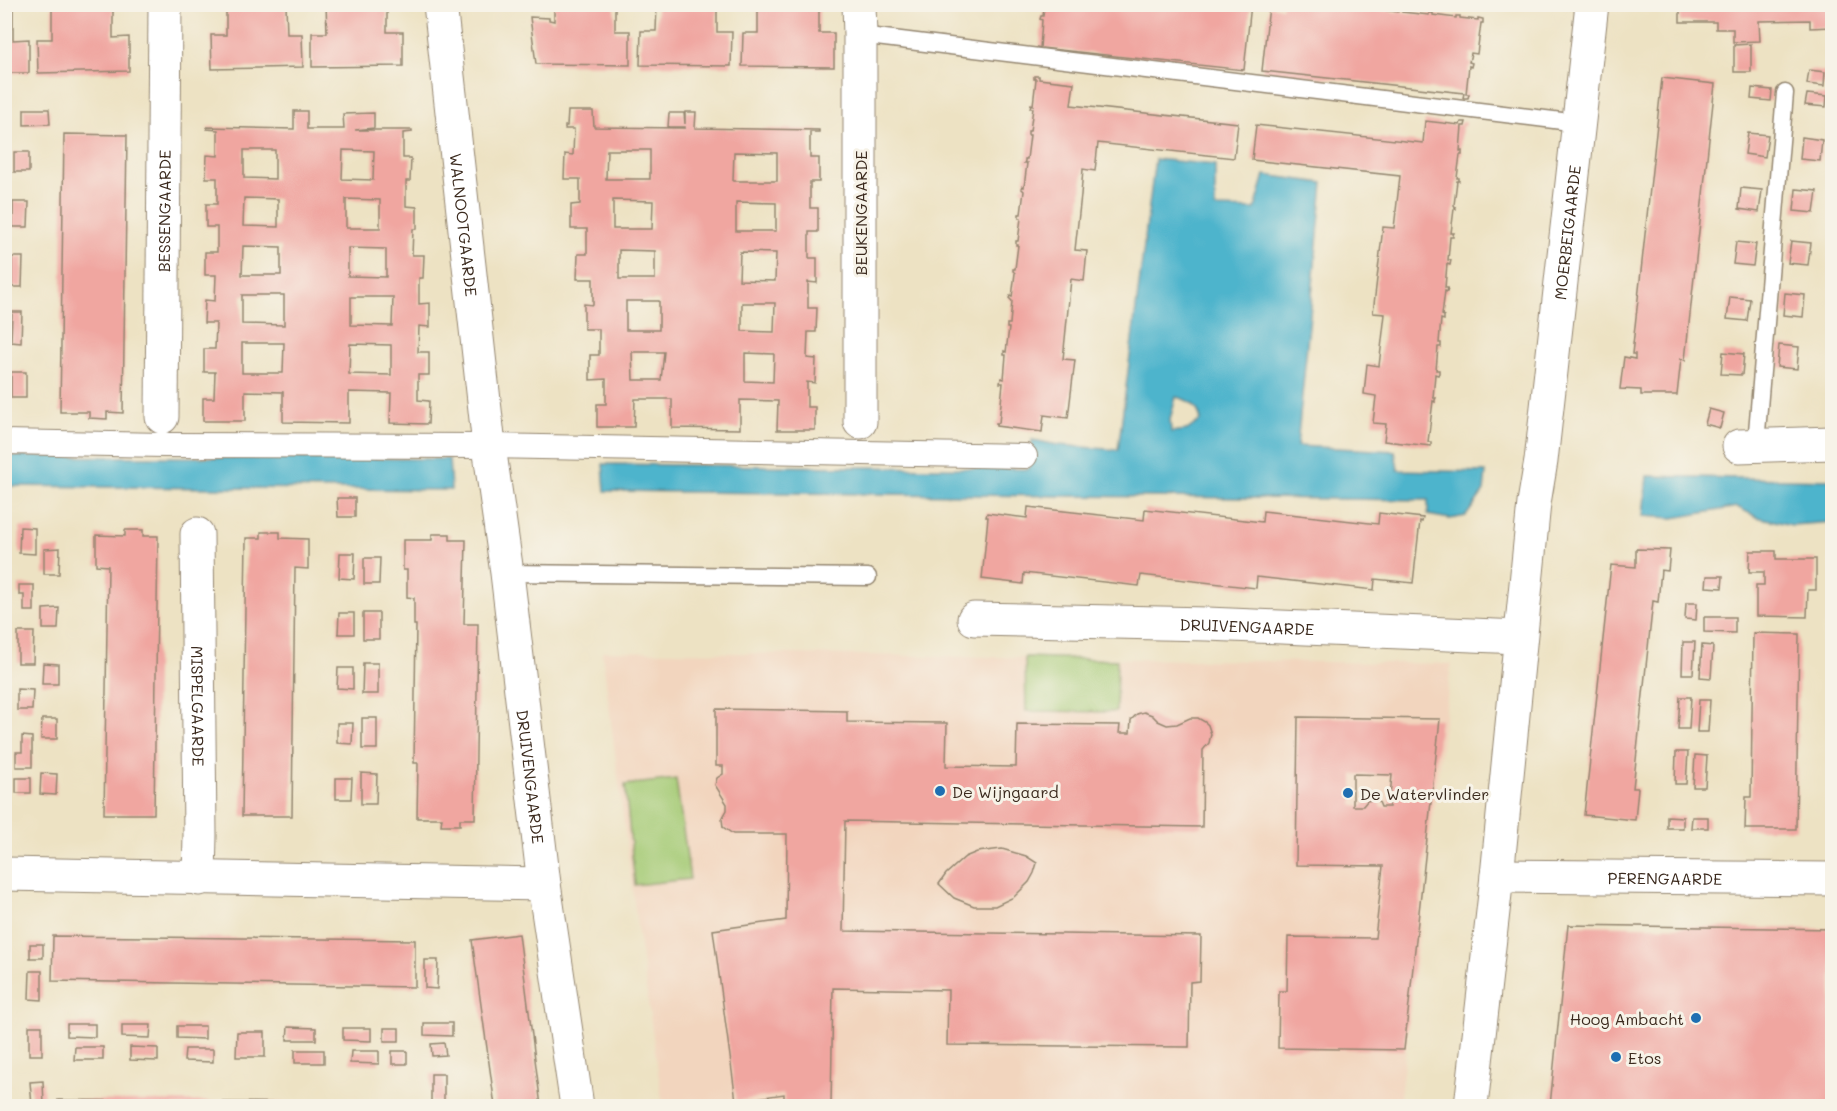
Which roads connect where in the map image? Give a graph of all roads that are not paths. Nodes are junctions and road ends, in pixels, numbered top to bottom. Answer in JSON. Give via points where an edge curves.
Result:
{"nodes":[{"id":1,"x":165,"y":4,"type":"edge"},
{"id":2,"x":440,"y":4,"type":"edge"},
{"id":3,"x":1592,"y":4,"type":"edge"},
{"id":4,"x":859,"y":20,"type":"edge"},
{"id":5,"x":1785,"y":93,"type":"dead end"},
{"id":6,"x":1578,"y":123,"type":"junction"},
{"id":7,"x":860,"y":422,"type":"dead end"},
{"id":8,"x":163,"y":431,"type":"junction"},
{"id":9,"x":4,"y":442,"type":"edge"},
{"id":10,"x":1833,"y":443,"type":"edge"},
{"id":11,"x":1747,"y":445,"type":"joint"},
{"id":12,"x":489,"y":446,"type":"junction"},
{"id":13,"x":1025,"y":456,"type":"dead end"},
{"id":14,"x":197,"y":534,"type":"dead end"},
{"id":15,"x":507,"y":573,"type":"junction"},
{"id":16,"x":868,"y":577,"type":"dead end"},
{"id":17,"x":974,"y":619,"type":"dead end"},
{"id":18,"x":1520,"y":637,"type":"junction"},
{"id":19,"x":4,"y":874,"type":"edge"},
{"id":20,"x":1497,"y":876,"type":"junction"},
{"id":21,"x":199,"y":879,"type":"junction"},
{"id":22,"x":1833,"y":879,"type":"edge"},
{"id":23,"x":544,"y":884,"type":"junction"},
{"id":24,"x":577,"y":1107,"type":"edge"},
{"id":25,"x":1471,"y":1107,"type":"edge"}],
"edges":[{"from":1,"to":8,"type":"street","name":"BESSENGAARDE"},
{"from":2,"to":12,"type":"street","name":"WALNOOTGAARDE"},
{"from":3,"to":6,"type":"street","name":"MOERBEIGAARDE"},
{"from":4,"to":6,"type":"lane"},
{"from":4,"to":7,"type":"street","name":"BEUKENGAARDE"},
{"from":5,"to":11,"type":"lane"},
{"from":6,"to":18,"type":"street","name":"MOERBEIGAARDE"},
{"from":8,"to":9,"type":"street"},
{"from":8,"to":12,"type":"street"},
{"from":10,"to":11,"type":"street"},
{"from":12,"to":13,"type":"street"},
{"from":12,"to":15,"type":"street","name":"DRUIVENGAARDE"},
{"from":14,"to":21,"type":"street","name":"MISPELGAARDE"},
{"from":15,"to":16,"type":"lane"},
{"from":15,"to":23,"type":"street","name":"DRUIVENGAARDE"},
{"from":17,"to":18,"type":"street","name":"DRUIVENGAARDE"},
{"from":18,"to":20,"type":"street"},
{"from":19,"to":21,"type":"street"},
{"from":20,"to":22,"type":"street","name":"PERENGAARDE"},
{"from":20,"to":25,"type":"street"},
{"from":21,"to":23,"type":"street"},
{"from":23,"to":24,"type":"street","name":"DRUIVENGAARDE"}]}
